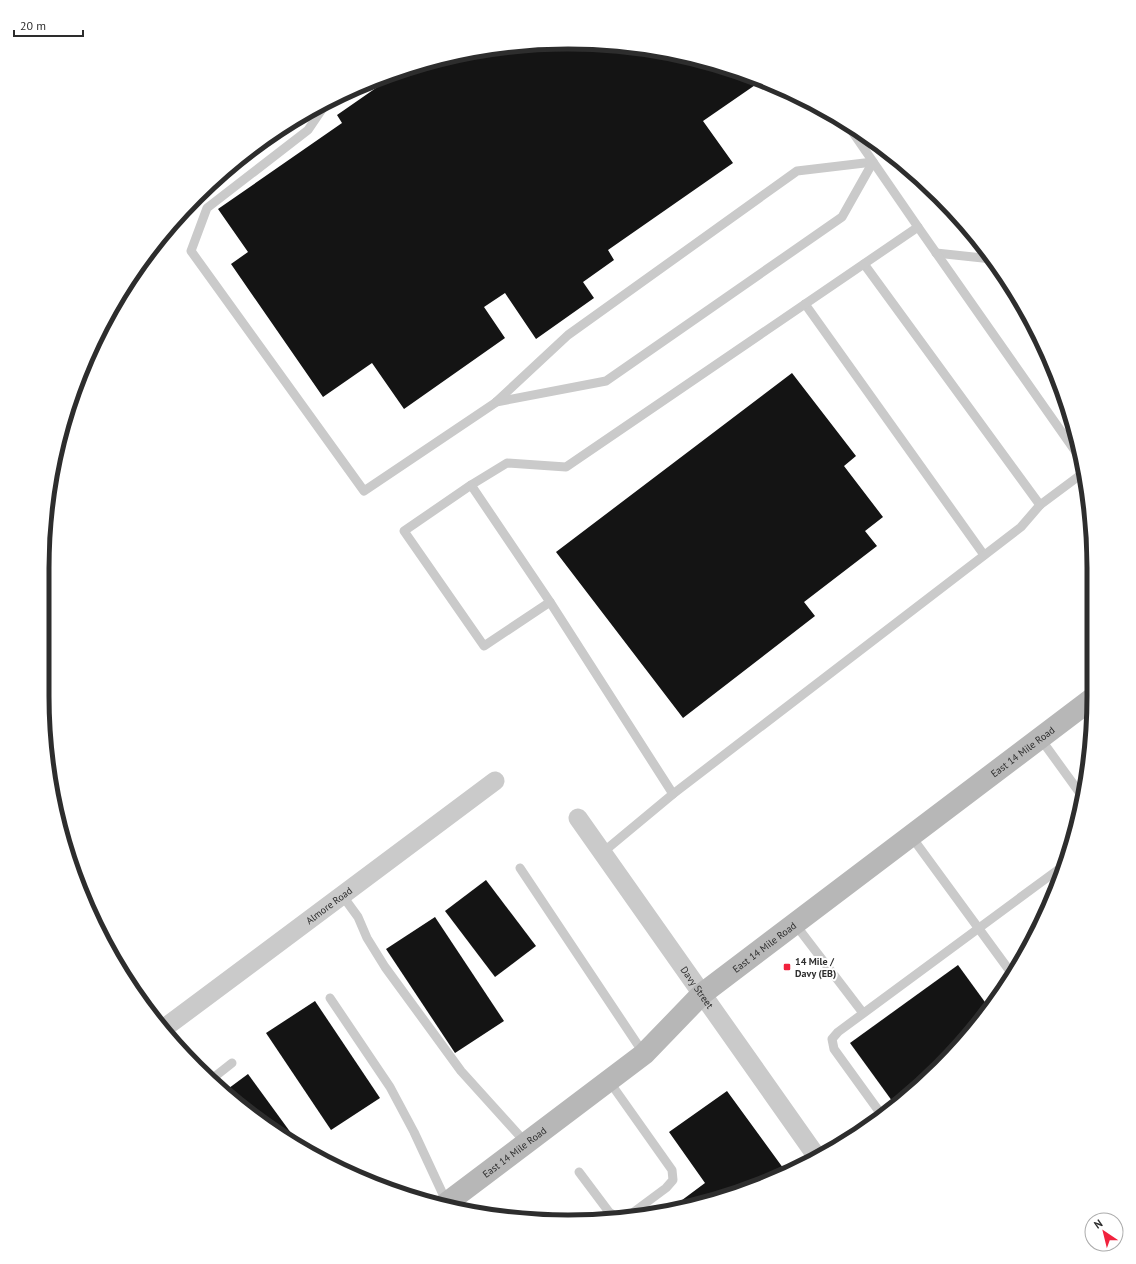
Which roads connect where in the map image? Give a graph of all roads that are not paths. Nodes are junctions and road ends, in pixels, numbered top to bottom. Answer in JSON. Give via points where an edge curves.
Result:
{"nodes":[{"id":1,"x":319,"y":113,"type":"edge"},
{"id":2,"x":855,"y":135,"type":"edge"},
{"id":3,"x":873,"y":162,"type":"junction"},
{"id":4,"x":918,"y":227,"type":"junction"},
{"id":5,"x":936,"y":252,"type":"junction"},
{"id":6,"x":984,"y":258,"type":"edge"},
{"id":7,"x":864,"y":264,"type":"junction"},
{"id":8,"x":805,"y":304,"type":"junction"},
{"id":9,"x":495,"y":403,"type":"junction"},
{"id":10,"x":1072,"y":447,"type":"edge"},
{"id":11,"x":1079,"y":476,"type":"edge"},
{"id":12,"x":471,"y":485,"type":"junction"},
{"id":13,"x":1040,"y":505,"type":"junction"},
{"id":14,"x":984,"y":555,"type":"junction"},
{"id":15,"x":550,"y":602,"type":"junction"},
{"id":16,"x":1087,"y":703,"type":"edge"},
{"id":17,"x":1040,"y":738,"type":"junction"},
{"id":18,"x":495,"y":781,"type":"dead end"},
{"id":19,"x":1078,"y":791,"type":"edge"},
{"id":20,"x":673,"y":794,"type":"junction"},
{"id":21,"x":578,"y":818,"type":"dead end"},
{"id":22,"x":911,"y":836,"type":"junction"},
{"id":23,"x":602,"y":853,"type":"junction"},
{"id":24,"x":520,"y":868,"type":"dead end"},
{"id":25,"x":1056,"y":871,"type":"edge"},
{"id":26,"x":342,"y":895,"type":"junction"},
{"id":27,"x":795,"y":924,"type":"junction"},
{"id":28,"x":978,"y":929,"type":"junction"},
{"id":29,"x":1009,"y":970,"type":"edge"},
{"id":30,"x":702,"y":994,"type":"junction"},
{"id":31,"x":330,"y":998,"type":"dead end"},
{"id":32,"x":863,"y":1013,"type":"junction"},
{"id":33,"x":168,"y":1026,"type":"edge"},
{"id":34,"x":644,"y":1054,"type":"junction"},
{"id":35,"x":232,"y":1062,"type":"dead end"},
{"id":36,"x":215,"y":1076,"type":"edge"},
{"id":37,"x":608,"y":1081,"type":"junction"},
{"id":38,"x":879,"y":1111,"type":"edge"},
{"id":39,"x":526,"y":1143,"type":"junction"},
{"id":40,"x":815,"y":1152,"type":"edge"},
{"id":41,"x":579,"y":1172,"type":"dead end"},
{"id":42,"x":443,"y":1199,"type":"edge"},
{"id":43,"x":449,"y":1201,"type":"edge"},
{"id":44,"x":635,"y":1211,"type":"edge"},
{"id":45,"x":611,"y":1213,"type":"edge"}],
"edges":[{"from":1,"to":9,"type":"lane","via":[[308,130],[207,208],[191,251],[364,491]]},
{"from":2,"to":3,"type":"lane"},
{"from":3,"to":4,"type":"lane"},
{"from":3,"to":9,"type":"lane","via":[[797,171],[568,336]]},
{"from":3,"to":9,"type":"lane","via":[[842,217],[606,381]]},
{"from":4,"to":5,"type":"lane"},
{"from":4,"to":7,"type":"lane"},
{"from":5,"to":6,"type":"lane"},
{"from":5,"to":10,"type":"lane"},
{"from":7,"to":8,"type":"lane"},
{"from":7,"to":13,"type":"lane"},
{"from":8,"to":12,"type":"lane","via":[[566,467],[506,463]]},
{"from":8,"to":14,"type":"lane"},
{"from":11,"to":13,"type":"lane"},
{"from":12,"to":15,"type":"lane"},
{"from":12,"to":15,"type":"lane","via":[[404,531],[484,646]]},
{"from":13,"to":14,"type":"lane","via":[[1021,527]]},
{"from":14,"to":20,"type":"lane"},
{"from":15,"to":20,"type":"lane"},
{"from":16,"to":17,"type":"main road","name":"East 14 Mile Road"},
{"from":17,"to":19,"type":"lane"},
{"from":17,"to":22,"type":"main road","name":"East 14 Mile Road"},
{"from":18,"to":26,"type":"street","name":"Almore Road"},
{"from":20,"to":23,"type":"lane"},
{"from":21,"to":23,"type":"street","name":"Davy Street"},
{"from":22,"to":27,"type":"main road","name":"East 14 Mile Road"},
{"from":22,"to":28,"type":"lane"},
{"from":23,"to":30,"type":"street","name":"Davy Street"},
{"from":24,"to":34,"type":"lane"},
{"from":25,"to":28,"type":"lane"},
{"from":26,"to":33,"type":"street","name":"Almore Road"},
{"from":26,"to":39,"type":"lane","via":[[358,916],[367,938],[385,967],[461,1071]]},
{"from":27,"to":30,"type":"main road","name":"East 14 Mile Road"},
{"from":27,"to":32,"type":"lane"},
{"from":28,"to":29,"type":"lane"},
{"from":28,"to":32,"type":"lane"},
{"from":30,"to":34,"type":"main road","name":"East 14 Mile Road"},
{"from":30,"to":40,"type":"street","name":"Davy Street"},
{"from":31,"to":42,"type":"lane","via":[[390,1087],[414,1132]]},
{"from":32,"to":38,"type":"lane","via":[[832,1039],[834,1049]]},
{"from":34,"to":37,"type":"main road","name":"East 14 Mile Road"},
{"from":35,"to":36,"type":"lane"},
{"from":37,"to":39,"type":"main road","name":"East 14 Mile Road"},
{"from":37,"to":44,"type":"lane","via":[[672,1170],[673,1180],[666,1188]]},
{"from":39,"to":43,"type":"main road","name":"East 14 Mile Road"},
{"from":41,"to":45,"type":"lane"}]}
